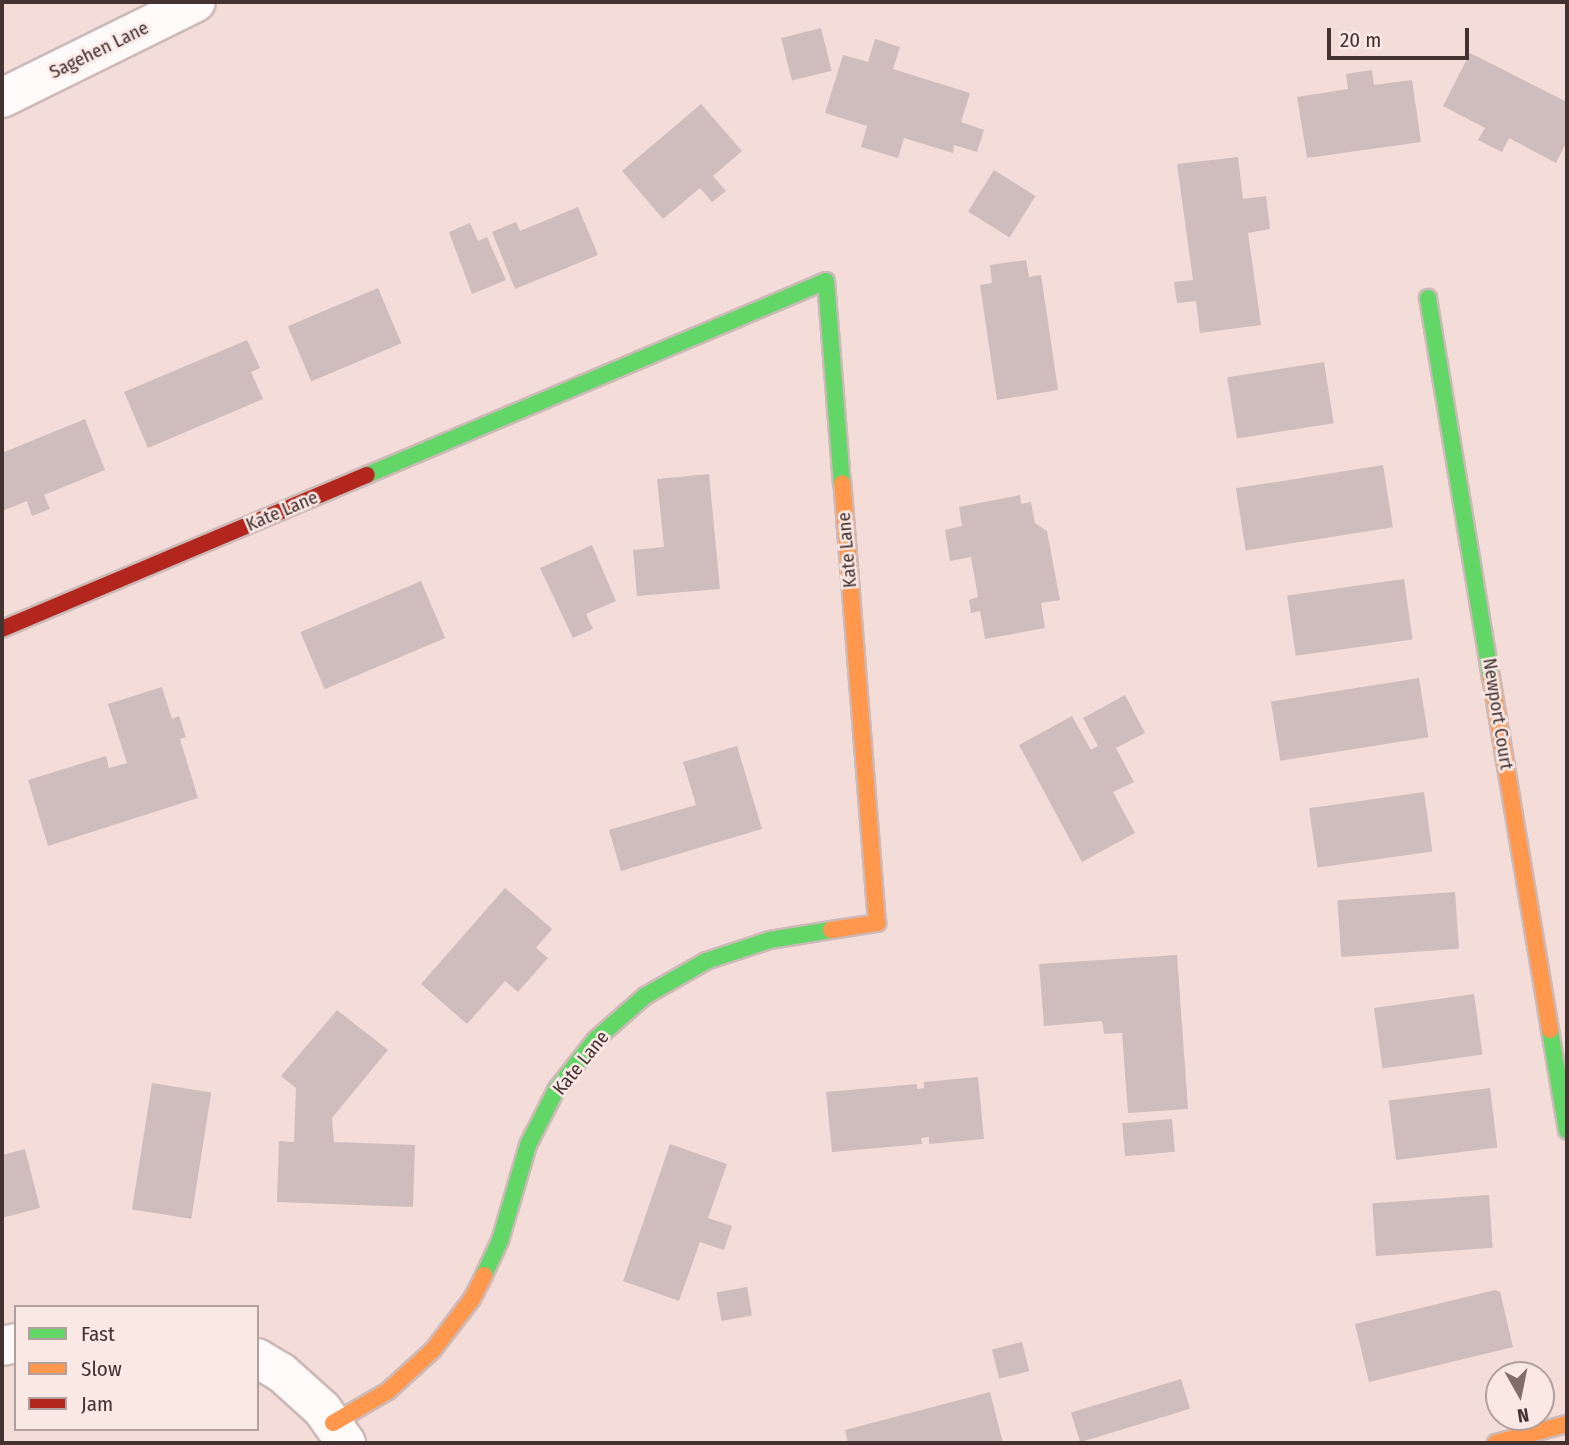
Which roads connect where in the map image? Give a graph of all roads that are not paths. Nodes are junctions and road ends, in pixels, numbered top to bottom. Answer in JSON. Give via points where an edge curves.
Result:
{"nodes":[{"id":1,"x":197,"y":2,"type":"edge"},
{"id":2,"x":2,"y":98,"type":"edge"},
{"id":3,"x":1428,"y":298,"type":"dead end"},
{"id":4,"x":2,"y":629,"type":"edge"},
{"id":5,"x":1567,"y":1131,"type":"edge"},
{"id":6,"x":259,"y":1359,"type":"edge"},
{"id":7,"x":1567,"y":1424,"type":"edge"},
{"id":8,"x":340,"y":1433,"type":"edge"},
{"id":9,"x":1496,"y":1443,"type":"edge"}],
"edges":[{"from":1,"to":2,"type":"street","name":"Sagehen Lane"},
{"from":3,"to":5,"type":"street","name":"Newport Court"},
{"from":4,"to":8,"type":"street","name":"Kate Lane","via":[[826,281],[877,923],[770,940],[706,961],[645,996],[595,1040],[556,1090],[528,1145],[500,1241],[472,1299],[433,1350]]},
{"from":6,"to":8,"type":"street","via":[[282,1373]]},
{"from":7,"to":9,"type":"street"}]}
